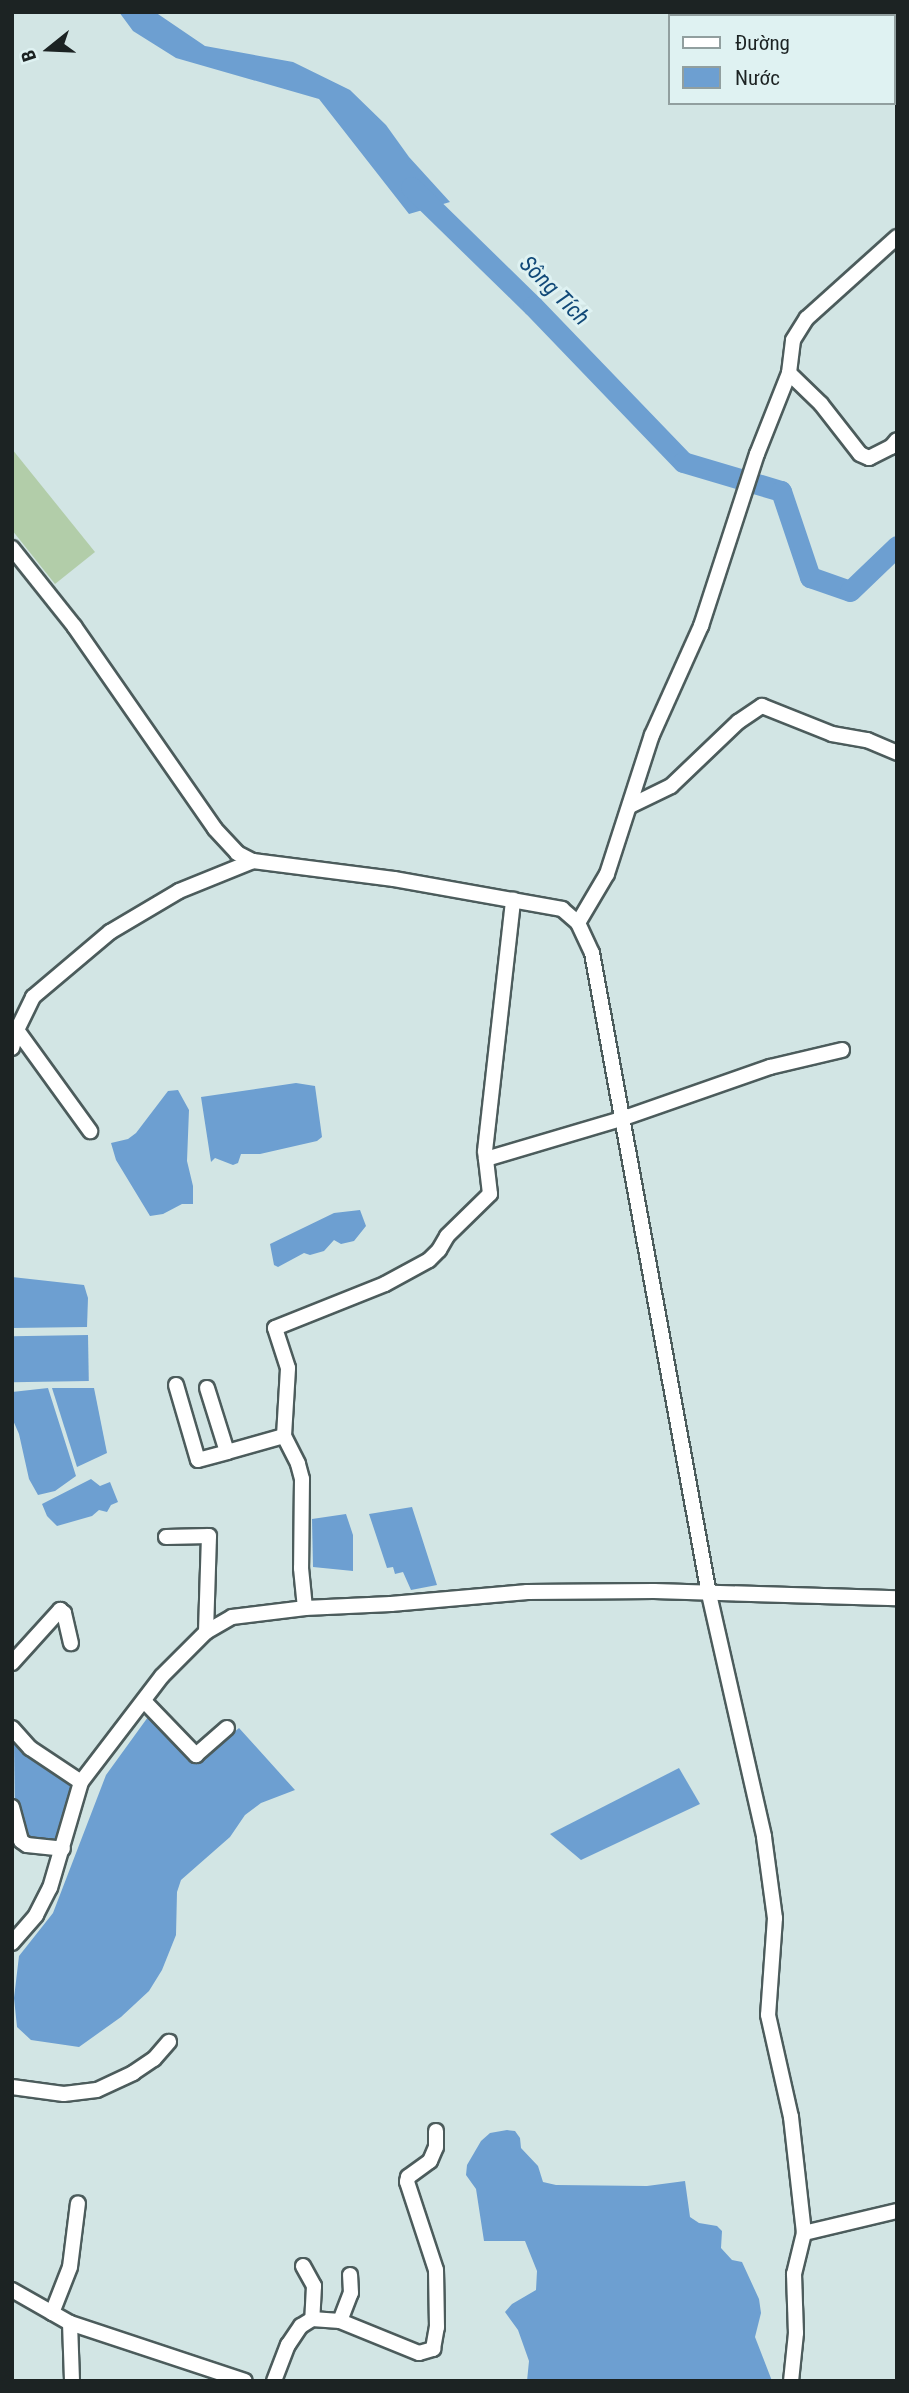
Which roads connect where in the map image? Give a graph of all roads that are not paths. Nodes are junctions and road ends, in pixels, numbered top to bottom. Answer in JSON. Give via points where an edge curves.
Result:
{"nodes":[{"id":1,"x":897,"y":237,"type":"edge"},
{"id":2,"x":789,"y":373,"type":"junction"},
{"id":3,"x":897,"y":440,"type":"edge"},
{"id":4,"x":12,"y":548,"type":"edge"},
{"id":5,"x":897,"y":753,"type":"edge"},
{"id":6,"x":630,"y":806,"type":"junction"},
{"id":7,"x":253,"y":861,"type":"junction"},
{"id":8,"x":513,"y":900,"type":"junction"},
{"id":9,"x":578,"y":923,"type":"junction"},
{"id":10,"x":17,"y":1030,"type":"junction"},
{"id":11,"x":12,"y":1048,"type":"edge"},
{"id":12,"x":842,"y":1050,"type":"dead end"},
{"id":13,"x":624,"y":1118,"type":"junction"},
{"id":14,"x":90,"y":1131,"type":"dead end"},
{"id":15,"x":486,"y":1159,"type":"junction"},
{"id":16,"x":176,"y":1385,"type":"dead end"},
{"id":17,"x":207,"y":1388,"type":"dead end"},
{"id":18,"x":284,"y":1436,"type":"junction"},
{"id":19,"x":227,"y":1452,"type":"junction"},
{"id":20,"x":166,"y":1537,"type":"dead end"},
{"id":21,"x":709,"y":1594,"type":"junction"},
{"id":22,"x":897,"y":1598,"type":"edge"},
{"id":23,"x":305,"y":1608,"type":"junction"},
{"id":24,"x":206,"y":1632,"type":"junction"},
{"id":25,"x":71,"y":1643,"type":"dead end"},
{"id":26,"x":12,"y":1663,"type":"edge"},
{"id":27,"x":145,"y":1702,"type":"junction"},
{"id":28,"x":12,"y":1728,"type":"edge"},
{"id":29,"x":227,"y":1728,"type":"dead end"},
{"id":30,"x":80,"y":1782,"type":"junction"},
{"id":31,"x":12,"y":1791,"type":"edge"},
{"id":32,"x":12,"y":1807,"type":"edge"},
{"id":33,"x":63,"y":1849,"type":"junction"},
{"id":34,"x":12,"y":1943,"type":"edge"},
{"id":35,"x":169,"y":2042,"type":"dead end"},
{"id":36,"x":12,"y":2087,"type":"edge"},
{"id":37,"x":436,"y":2131,"type":"dead end"},
{"id":38,"x":78,"y":2203,"type":"dead end"},
{"id":39,"x":897,"y":2211,"type":"edge"},
{"id":40,"x":804,"y":2233,"type":"junction"},
{"id":41,"x":303,"y":2266,"type":"dead end"},
{"id":42,"x":350,"y":2275,"type":"dead end"},
{"id":43,"x":12,"y":2290,"type":"edge"},
{"id":44,"x":52,"y":2313,"type":"junction"},
{"id":45,"x":312,"y":2319,"type":"junction"},
{"id":46,"x":340,"y":2321,"type":"junction"},
{"id":47,"x":70,"y":2323,"type":"junction"},
{"id":48,"x":72,"y":2381,"type":"edge"},
{"id":49,"x":244,"y":2381,"type":"edge"},
{"id":50,"x":274,"y":2381,"type":"edge"},
{"id":51,"x":791,"y":2381,"type":"edge"}],
"edges":[{"from":1,"to":2,"type":"street","via":[[802,324],[793,340]]},
{"from":2,"to":3,"type":"street","via":[[821,404],[860,454],[869,458]]},
{"from":2,"to":6,"type":"street","via":[[757,454],[701,626],[652,735]]},
{"from":4,"to":7,"type":"street","via":[[74,626],[226,843]]},
{"from":5,"to":6,"type":"street","via":[[762,706],[738,722],[671,786]]},
{"from":6,"to":9,"type":"street","via":[[607,874]]},
{"from":7,"to":8,"type":"street"},
{"from":7,"to":10,"type":"street","via":[[179,891],[110,932],[46,983],[33,997]]},
{"from":8,"to":9,"type":"street","via":[[562,909]]},
{"from":8,"to":15,"type":"street"},
{"from":9,"to":13,"type":"street","via":[[592,953]]},
{"from":10,"to":11,"type":"street"},
{"from":10,"to":14,"type":"street"},
{"from":12,"to":13,"type":"street","via":[[770,1067]]},
{"from":13,"to":15,"type":"street"},
{"from":13,"to":21,"type":"street"},
{"from":15,"to":18,"type":"street","via":[[490,1194],[446,1236],[429,1260],[385,1284],[275,1328],[288,1368]]},
{"from":16,"to":19,"type":"street","via":[[198,1460]]},
{"from":17,"to":19,"type":"street"},
{"from":18,"to":19,"type":"street"},
{"from":18,"to":23,"type":"street","via":[[302,1479]]},
{"from":20,"to":24,"type":"street","via":[[209,1536]]},
{"from":21,"to":22,"type":"street"},
{"from":21,"to":23,"type":"street","via":[[527,1592]]},
{"from":21,"to":40,"type":"street","via":[[764,1837],[775,1918],[768,2015],[791,2117]]},
{"from":23,"to":24,"type":"street","via":[[232,1617]]},
{"from":24,"to":27,"type":"street","via":[[162,1676]]},
{"from":25,"to":26,"type":"street","via":[[60,1610]]},
{"from":27,"to":29,"type":"street","via":[[197,1755]]},
{"from":27,"to":30,"type":"street"},
{"from":28,"to":30,"type":"street","via":[[30,1748]]},
{"from":30,"to":33,"type":"street"},
{"from":31,"to":32,"type":"street"},
{"from":32,"to":33,"type":"street","via":[[21,1841]]},
{"from":33,"to":34,"type":"street","via":[[45,1901]]},
{"from":35,"to":36,"type":"street","via":[[133,2073],[97,2090],[64,2094]]},
{"from":37,"to":46,"type":"street","via":[[430,2161],[407,2182],[436,2270],[433,2349],[419,2353]]},
{"from":38,"to":44,"type":"street","via":[[69,2267]]},
{"from":39,"to":40,"type":"street"},
{"from":40,"to":51,"type":"street","via":[[794,2274],[796,2333]]},
{"from":41,"to":45,"type":"street","via":[[314,2286]]},
{"from":42,"to":46,"type":"street","via":[[351,2293]]},
{"from":43,"to":44,"type":"street"},
{"from":44,"to":47,"type":"street"},
{"from":45,"to":46,"type":"street"},
{"from":45,"to":50,"type":"street","via":[[288,2345]]},
{"from":47,"to":48,"type":"street"},
{"from":47,"to":49,"type":"street"}]}
